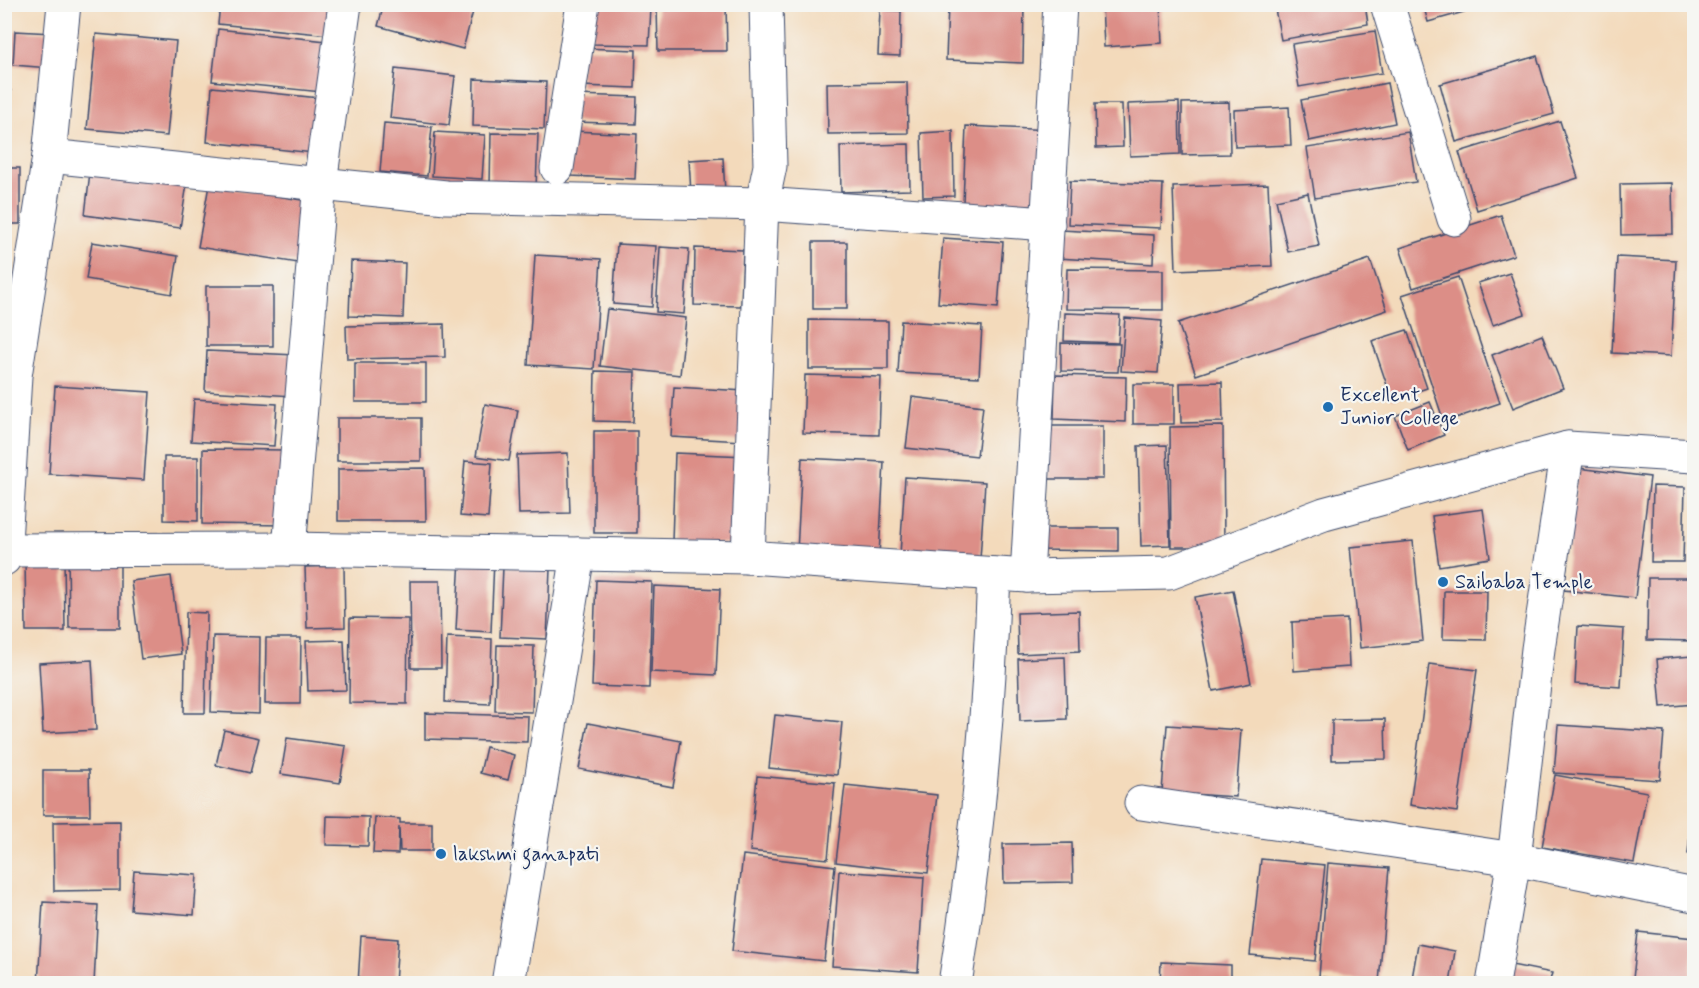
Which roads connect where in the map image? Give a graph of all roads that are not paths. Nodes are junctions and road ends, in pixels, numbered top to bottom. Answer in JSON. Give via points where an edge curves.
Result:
{"nodes":[{"id":1,"x":64,"y":4,"type":"edge"},
{"id":2,"x":345,"y":4,"type":"edge"},
{"id":3,"x":583,"y":4,"type":"edge"},
{"id":4,"x":766,"y":4,"type":"edge"},
{"id":5,"x":1060,"y":4,"type":"edge"},
{"id":6,"x":1388,"y":4,"type":"edge"},
{"id":7,"x":49,"y":156,"type":"junction"},
{"id":8,"x":557,"y":168,"type":"dead end"},
{"id":9,"x":320,"y":183,"type":"junction"},
{"id":10,"x":762,"y":204,"type":"junction"},
{"id":11,"x":1454,"y":219,"type":"dead end"},
{"id":12,"x":1048,"y":224,"type":"junction"},
{"id":13,"x":1568,"y":448,"type":"junction"},
{"id":14,"x":1695,"y":456,"type":"edge"},
{"id":15,"x":289,"y":549,"type":"junction"},
{"id":16,"x":5,"y":550,"type":"edge"},
{"id":17,"x":578,"y":554,"type":"junction"},
{"id":18,"x":748,"y":557,"type":"junction"},
{"id":19,"x":4,"y":559,"type":"edge"},
{"id":20,"x":994,"y":574,"type":"junction"},
{"id":21,"x":1027,"y":576,"type":"junction"},
{"id":22,"x":1141,"y":802,"type":"dead end"},
{"id":23,"x":1514,"y":859,"type":"junction"},
{"id":24,"x":1695,"y":895,"type":"edge"},
{"id":25,"x":508,"y":984,"type":"edge"},
{"id":26,"x":955,"y":984,"type":"edge"},
{"id":27,"x":1493,"y":984,"type":"edge"}],
"edges":[{"from":1,"to":7,"type":"street"},
{"from":2,"to":9,"type":"street"},
{"from":3,"to":8,"type":"street"},
{"from":4,"to":10,"type":"street","via":[[770,166]]},
{"from":5,"to":12,"type":"street"},
{"from":6,"to":11,"type":"street"},
{"from":7,"to":9,"type":"street"},
{"from":7,"to":16,"type":"street","via":[[15,376]]},
{"from":9,"to":10,"type":"street","via":[[446,197]]},
{"from":9,"to":15,"type":"street"},
{"from":10,"to":12,"type":"street"},
{"from":10,"to":18,"type":"street"},
{"from":12,"to":21,"type":"street"},
{"from":13,"to":14,"type":"street"},
{"from":13,"to":21,"type":"street","via":[[1324,514],[1169,573]]},
{"from":13,"to":23,"type":"street","via":[[1538,649]]},
{"from":15,"to":16,"type":"street"},
{"from":15,"to":17,"type":"street"},
{"from":16,"to":19,"type":"street"},
{"from":17,"to":18,"type":"street"},
{"from":17,"to":25,"type":"street"},
{"from":18,"to":20,"type":"street"},
{"from":20,"to":21,"type":"street"},
{"from":20,"to":26,"type":"street","via":[[990,690],[972,868]]},
{"from":22,"to":23,"type":"street"},
{"from":23,"to":24,"type":"street"},
{"from":23,"to":27,"type":"street"}]}
